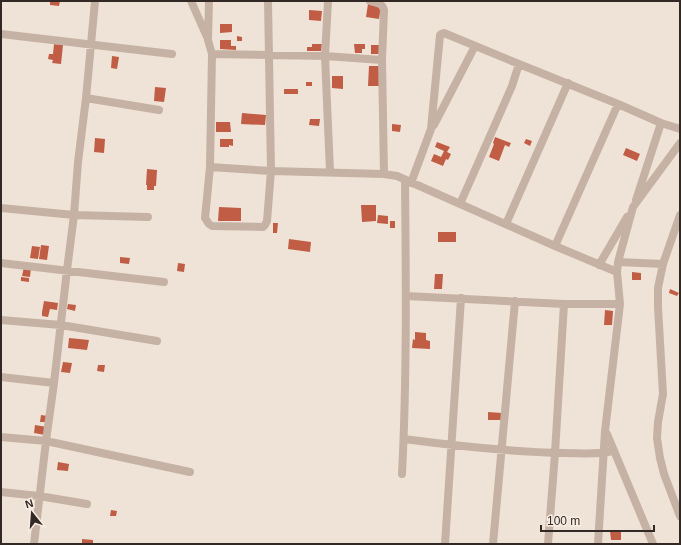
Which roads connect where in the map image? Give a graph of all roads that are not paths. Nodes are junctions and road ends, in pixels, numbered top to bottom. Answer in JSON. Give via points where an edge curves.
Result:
{"nodes":[{"id":1,"x":95,"y":1,"type":"edge"},
{"id":2,"x":191,"y":1,"type":"edge"},
{"id":3,"x":209,"y":1,"type":"edge"},
{"id":4,"x":268,"y":1,"type":"edge"},
{"id":5,"x":328,"y":1,"type":"edge"},
{"id":6,"x":370,"y":1,"type":"edge"},
{"id":7,"x":1,"y":34,"type":"edge"},
{"id":8,"x":208,"y":40,"type":"junction"},
{"id":9,"x":92,"y":44,"type":"junction"},
{"id":10,"x":475,"y":46,"type":"junction"},
{"id":11,"x":172,"y":54,"type":"dead end"},
{"id":12,"x":212,"y":54,"type":"junction"},
{"id":13,"x":269,"y":55,"type":"junction"},
{"id":14,"x":325,"y":56,"type":"junction"},
{"id":15,"x":382,"y":60,"type":"junction"},
{"id":16,"x":519,"y":64,"type":"junction"},
{"id":17,"x":568,"y":83,"type":"junction"},
{"id":18,"x":86,"y":98,"type":"junction"},
{"id":19,"x":618,"y":104,"type":"junction"},
{"id":20,"x":159,"y":110,"type":"dead end"},
{"id":21,"x":661,"y":123,"type":"junction"},
{"id":22,"x":431,"y":129,"type":"junction"},
{"id":23,"x":680,"y":130,"type":"edge"},
{"id":24,"x":680,"y":142,"type":"edge"},
{"id":25,"x":210,"y":167,"type":"junction"},
{"id":26,"x":271,"y":171,"type":"junction"},
{"id":27,"x":330,"y":172,"type":"junction"},
{"id":28,"x":384,"y":174,"type":"junction"},
{"id":29,"x":408,"y":181,"type":"junction"},
{"id":30,"x":460,"y":204,"type":"junction"},
{"id":31,"x":633,"y":207,"type":"junction"},
{"id":32,"x":1,"y":208,"type":"edge"},
{"id":33,"x":74,"y":215,"type":"junction"},
{"id":34,"x":680,"y":215,"type":"edge"},
{"id":35,"x":148,"y":217,"type":"dead end"},
{"id":36,"x":506,"y":224,"type":"junction"},
{"id":37,"x":556,"y":246,"type":"junction"},
{"id":38,"x":618,"y":262,"type":"junction"},
{"id":39,"x":1,"y":263,"type":"edge"},
{"id":40,"x":663,"y":264,"type":"junction"},
{"id":41,"x":599,"y":265,"type":"junction"},
{"id":42,"x":67,"y":270,"type":"junction"},
{"id":43,"x":617,"y":272,"type":"junction"},
{"id":44,"x":164,"y":282,"type":"dead end"},
{"id":45,"x":406,"y":296,"type":"junction"},
{"id":46,"x":461,"y":298,"type":"junction"},
{"id":47,"x":515,"y":301,"type":"junction"},
{"id":48,"x":564,"y":304,"type":"junction"},
{"id":49,"x":620,"y":304,"type":"junction"},
{"id":50,"x":1,"y":320,"type":"edge"},
{"id":51,"x":61,"y":325,"type":"junction"},
{"id":52,"x":157,"y":341,"type":"dead end"},
{"id":53,"x":1,"y":377,"type":"edge"},
{"id":54,"x":54,"y":384,"type":"junction"},
{"id":55,"x":605,"y":431,"type":"junction"},
{"id":56,"x":1,"y":437,"type":"edge"},
{"id":57,"x":404,"y":440,"type":"junction"},
{"id":58,"x":46,"y":441,"type":"junction"},
{"id":59,"x":452,"y":446,"type":"junction"},
{"id":60,"x":501,"y":450,"type":"junction"},
{"id":61,"x":613,"y":450,"type":"junction"},
{"id":62,"x":555,"y":453,"type":"junction"},
{"id":63,"x":604,"y":453,"type":"junction"},
{"id":64,"x":190,"y":472,"type":"dead end"},
{"id":65,"x":402,"y":474,"type":"dead end"},
{"id":66,"x":1,"y":492,"type":"edge"},
{"id":67,"x":39,"y":496,"type":"junction"},
{"id":68,"x":87,"y":504,"type":"dead end"},
{"id":69,"x":680,"y":516,"type":"edge"},
{"id":70,"x":34,"y":544,"type":"edge"},
{"id":71,"x":445,"y":544,"type":"edge"},
{"id":72,"x":493,"y":544,"type":"edge"},
{"id":73,"x":548,"y":544,"type":"edge"},
{"id":74,"x":598,"y":544,"type":"edge"},
{"id":75,"x":653,"y":544,"type":"edge"}],
"edges":[{"from":1,"to":9,"type":"street"},
{"from":2,"to":8,"type":"street"},
{"from":3,"to":8,"type":"street"},
{"from":4,"to":13,"type":"street"},
{"from":5,"to":14,"type":"street"},
{"from":6,"to":15,"type":"street","via":[[381,4],[384,10]]},
{"from":7,"to":9,"type":"street"},
{"from":8,"to":12,"type":"street"},
{"from":9,"to":11,"type":"street"},
{"from":9,"to":18,"type":"street"},
{"from":10,"to":16,"type":"street"},
{"from":10,"to":22,"type":"street"},
{"from":10,"to":22,"type":"street","via":[[444,33],[440,35]]},
{"from":12,"to":13,"type":"street"},
{"from":12,"to":25,"type":"street"},
{"from":13,"to":14,"type":"street"},
{"from":13,"to":26,"type":"street"},
{"from":14,"to":15,"type":"street"},
{"from":14,"to":27,"type":"street"},
{"from":15,"to":28,"type":"street"},
{"from":16,"to":17,"type":"street"},
{"from":16,"to":30,"type":"street","via":[[512,86]]},
{"from":17,"to":19,"type":"street"},
{"from":17,"to":36,"type":"street"},
{"from":18,"to":20,"type":"street"},
{"from":18,"to":33,"type":"street"},
{"from":19,"to":21,"type":"street"},
{"from":19,"to":37,"type":"street"},
{"from":21,"to":23,"type":"street"},
{"from":21,"to":31,"type":"street"},
{"from":22,"to":29,"type":"street"},
{"from":24,"to":31,"type":"street"},
{"from":25,"to":26,"type":"street"},
{"from":25,"to":26,"type":"street","via":[[205,218],[212,226],[263,227],[267,221]]},
{"from":26,"to":27,"type":"street"},
{"from":27,"to":28,"type":"street"},
{"from":28,"to":29,"type":"street"},
{"from":29,"to":30,"type":"street"},
{"from":29,"to":45,"type":"street"},
{"from":30,"to":36,"type":"street"},
{"from":31,"to":38,"type":"street"},
{"from":31,"to":41,"type":"street"},
{"from":32,"to":33,"type":"street"},
{"from":33,"to":35,"type":"street"},
{"from":33,"to":42,"type":"street"},
{"from":34,"to":40,"type":"street"},
{"from":36,"to":37,"type":"street"},
{"from":37,"to":41,"type":"street"},
{"from":38,"to":40,"type":"street"},
{"from":38,"to":43,"type":"street"},
{"from":39,"to":42,"type":"street"},
{"from":40,"to":69,"type":"street","via":[[658,288],[663,394],[657,438],[664,474]]},
{"from":41,"to":43,"type":"street"},
{"from":42,"to":44,"type":"street"},
{"from":42,"to":51,"type":"street"},
{"from":43,"to":49,"type":"street"},
{"from":45,"to":46,"type":"street"},
{"from":45,"to":57,"type":"street"},
{"from":46,"to":47,"type":"street"},
{"from":46,"to":59,"type":"street"},
{"from":47,"to":48,"type":"street"},
{"from":47,"to":60,"type":"street"},
{"from":48,"to":49,"type":"street"},
{"from":48,"to":62,"type":"street"},
{"from":49,"to":55,"type":"street"},
{"from":50,"to":51,"type":"street"},
{"from":51,"to":52,"type":"street"},
{"from":51,"to":54,"type":"street"},
{"from":53,"to":54,"type":"street"},
{"from":54,"to":58,"type":"street"},
{"from":55,"to":61,"type":"street"},
{"from":55,"to":63,"type":"street"},
{"from":56,"to":58,"type":"street"},
{"from":57,"to":59,"type":"street"},
{"from":57,"to":65,"type":"street"},
{"from":58,"to":64,"type":"street"},
{"from":58,"to":67,"type":"street"},
{"from":59,"to":60,"type":"street"},
{"from":59,"to":71,"type":"street"},
{"from":60,"to":62,"type":"street"},
{"from":60,"to":72,"type":"street"},
{"from":61,"to":63,"type":"street"},
{"from":61,"to":75,"type":"street"},
{"from":62,"to":63,"type":"street"},
{"from":62,"to":73,"type":"street"},
{"from":63,"to":74,"type":"street"},
{"from":66,"to":67,"type":"street"},
{"from":67,"to":68,"type":"street"},
{"from":67,"to":70,"type":"street"}]}
